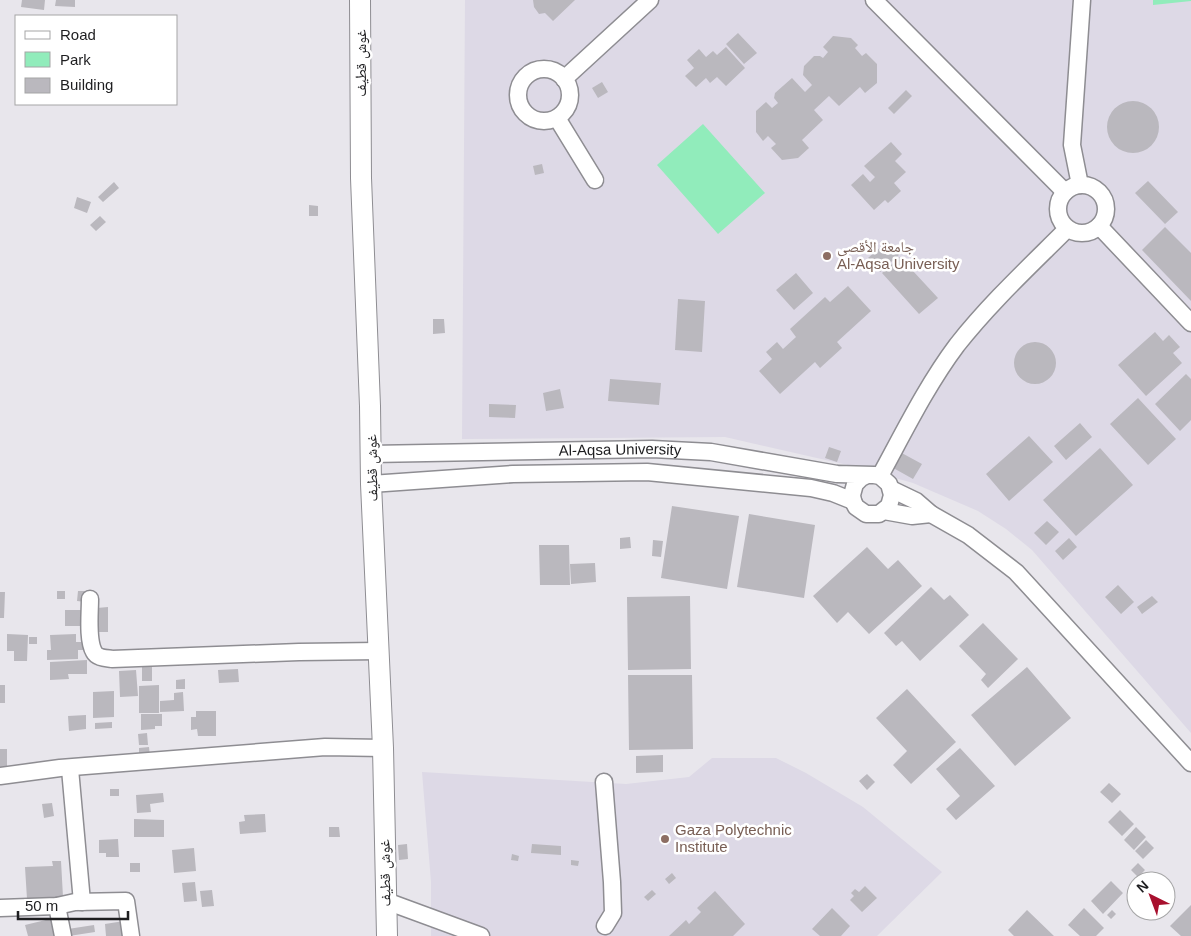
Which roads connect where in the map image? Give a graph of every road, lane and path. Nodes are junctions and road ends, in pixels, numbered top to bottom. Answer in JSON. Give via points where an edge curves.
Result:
{"nodes":[{"id":1,"x":360,"y":0,"type":"edge"},
{"id":2,"x":650,"y":0,"type":"edge"},
{"id":3,"x":874,"y":0,"type":"edge"},
{"id":4,"x":1082,"y":0,"type":"edge"},
{"id":5,"x":1094,"y":0,"type":"edge"},
{"id":6,"x":1082,"y":20,"type":"junction"},
{"id":7,"x":564,"y":79,"type":"junction"},
{"id":8,"x":557,"y":118,"type":"junction"},
{"id":9,"x":595,"y":180,"type":"dead end"},
{"id":10,"x":1080,"y":185,"type":"junction"},
{"id":11,"x":1064,"y":192,"type":"junction"},
{"id":12,"x":1099,"y":226,"type":"junction"},
{"id":13,"x":1067,"y":228,"type":"junction"},
{"id":14,"x":1191,"y":323,"type":"edge"},
{"id":15,"x":371,"y":454,"type":"junction"},
{"id":16,"x":874,"y":476,"type":"junction"},
{"id":17,"x":371,"y":484,"type":"junction"},
{"id":18,"x":891,"y":489,"type":"junction"},
{"id":19,"x":853,"y":501,"type":"junction"},
{"id":20,"x":884,"y":511,"type":"junction"},
{"id":21,"x":931,"y":514,"type":"junction"},
{"id":22,"x":90,"y":599,"type":"dead end"},
{"id":23,"x":379,"y":651,"type":"junction"},
{"id":24,"x":383,"y":748,"type":"junction"},
{"id":25,"x":1191,"y":763,"type":"edge"},
{"id":26,"x":70,"y":768,"type":"junction"},
{"id":27,"x":0,"y":776,"type":"edge"},
{"id":28,"x":604,"y":782,"type":"dead end"},
{"id":29,"x":386,"y":901,"type":"junction"},
{"id":30,"x":82,"y":902,"type":"junction"},
{"id":31,"x":57,"y":906,"type":"junction"},
{"id":32,"x":0,"y":908,"type":"edge"},
{"id":33,"x":605,"y":926,"type":"dead end"},
{"id":34,"x":63,"y":936,"type":"edge"},
{"id":35,"x":131,"y":936,"type":"edge"},
{"id":36,"x":387,"y":936,"type":"edge"},
{"id":37,"x":481,"y":936,"type":"edge"}],
"edges":[{"from":1,"to":15,"type":"main road","name":"غوش قطيف","via":[[361,178]]},
{"from":2,"to":7,"type":"street"},
{"from":3,"to":11,"type":"street"},
{"from":4,"to":6,"type":"street"},
{"from":5,"to":6,"type":"street"},
{"from":6,"to":10,"type":"street","via":[[1072,146]]},
{"from":7,"to":8,"type":"street","via":[[570,100],[563,114]]},
{"from":7,"to":8,"type":"street","via":[[558,73],[542,69],[526,76],[518,91],[520,107],[532,119],[541,122]]},
{"from":8,"to":9,"type":"street"},
{"from":10,"to":11,"type":"street"},
{"from":10,"to":12,"type":"street","via":[[1094,188],[1104,198],[1106,213]]},
{"from":11,"to":13,"type":"street","via":[[1058,215]]},
{"from":12,"to":13,"type":"street","via":[[1087,233]]},
{"from":12,"to":14,"type":"street"},
{"from":13,"to":16,"type":"street","via":[[956,346]]},
{"from":15,"to":16,"type":"street","name":"Al-Aqsa University","via":[[683,450],[837,474]]},
{"from":15,"to":17,"type":"main road","name":"غوش قطيف"},
{"from":16,"to":18,"type":"street","via":[[885,479]]},
{"from":16,"to":19,"type":"street","via":[[856,482]]},
{"from":17,"to":19,"type":"street","name":"Al-Aqsa University","via":[[513,474],[647,472],[811,488]]},
{"from":17,"to":23,"type":"main road","name":"غوش قطيف"},
{"from":18,"to":20,"type":"street","via":[[891,501]]},
{"from":18,"to":21,"type":"street","via":[[916,501]]},
{"from":19,"to":20,"type":"street","via":[[866,514]]},
{"from":20,"to":21,"type":"street","via":[[912,516]]},
{"from":21,"to":25,"type":"street","via":[[968,535],[1016,572]]},
{"from":22,"to":23,"type":"street","via":[[94,652],[112,659]]},
{"from":23,"to":24,"type":"main road","name":"غوش قطيف"},
{"from":24,"to":26,"type":"street","via":[[325,747]]},
{"from":24,"to":29,"type":"main road","name":"غوش قطيف"},
{"from":26,"to":27,"type":"street"},
{"from":26,"to":30,"type":"street"},
{"from":28,"to":33,"type":"street","via":[[613,913]]},
{"from":29,"to":36,"type":"main road","name":"غوش قطيف"},
{"from":29,"to":37,"type":"street"},
{"from":30,"to":31,"type":"street"},
{"from":30,"to":35,"type":"street","via":[[126,901]]},
{"from":31,"to":32,"type":"street"},
{"from":31,"to":34,"type":"street"}]}
